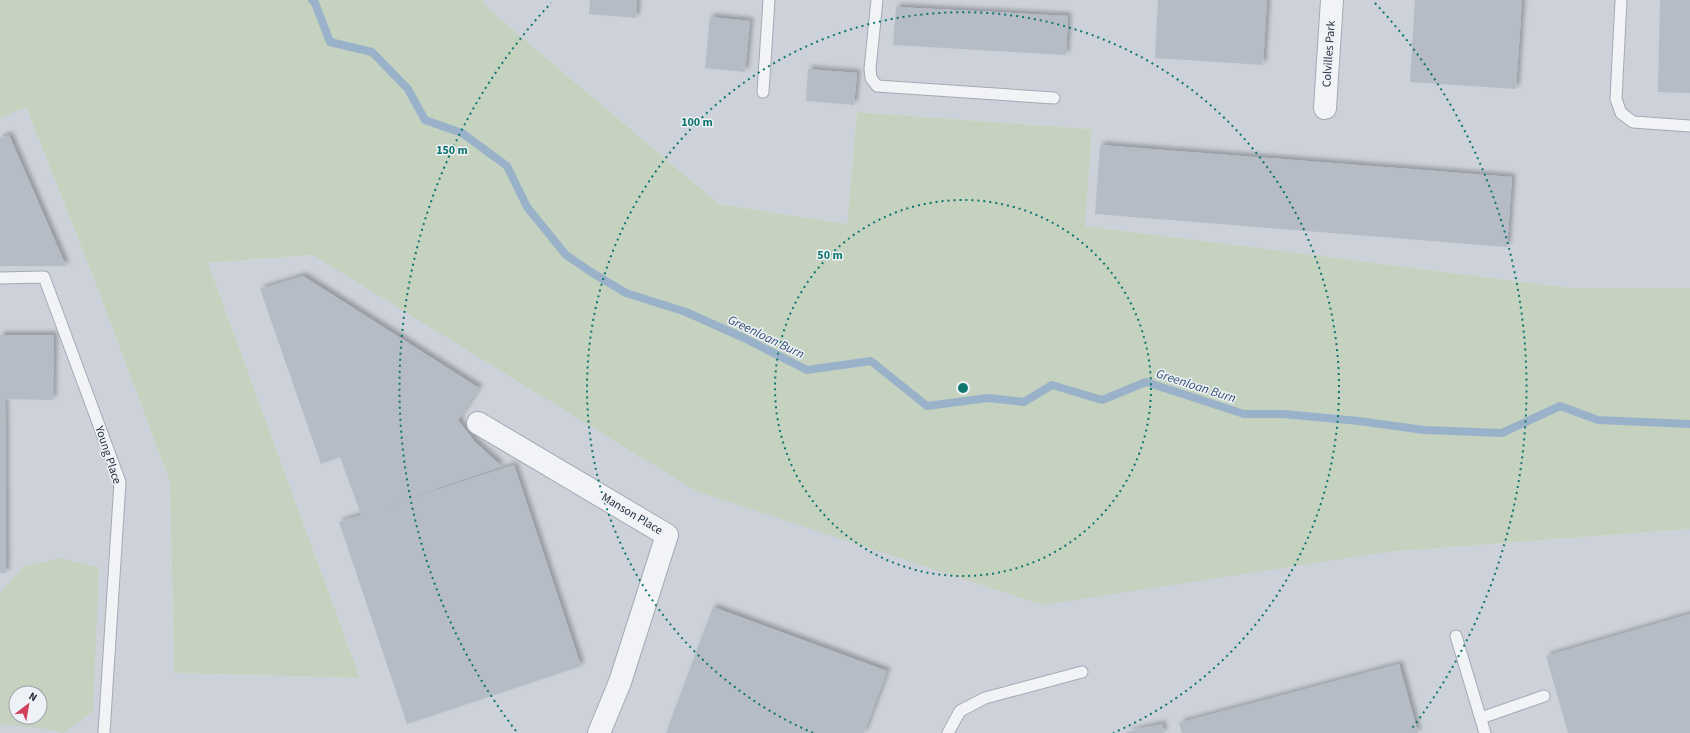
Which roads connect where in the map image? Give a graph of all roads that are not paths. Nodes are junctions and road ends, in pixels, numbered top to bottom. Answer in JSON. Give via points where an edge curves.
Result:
{"nodes":[{"id":1,"x":769,"y":0,"type":"edge"},
{"id":2,"x":877,"y":0,"type":"edge"},
{"id":3,"x":1332,"y":0,"type":"edge"},
{"id":4,"x":1621,"y":0,"type":"edge"},
{"id":5,"x":763,"y":92,"type":"dead end"},
{"id":6,"x":1054,"y":98,"type":"dead end"},
{"id":7,"x":1325,"y":108,"type":"dead end"},
{"id":8,"x":1690,"y":126,"type":"edge"},
{"id":9,"x":0,"y":278,"type":"edge"},
{"id":10,"x":478,"y":422,"type":"dead end"},
{"id":11,"x":1456,"y":636,"type":"dead end"},
{"id":12,"x":1082,"y":672,"type":"dead end"},
{"id":13,"x":1544,"y":696,"type":"dead end"},
{"id":14,"x":1481,"y":718,"type":"junction"},
{"id":15,"x":104,"y":733,"type":"edge"},
{"id":16,"x":599,"y":733,"type":"edge"},
{"id":17,"x":948,"y":733,"type":"edge"},
{"id":18,"x":1485,"y":733,"type":"edge"}],
"edges":[{"from":1,"to":5,"type":"lane"},
{"from":2,"to":6,"type":"lane","via":[[870,69],[870,78],[877,86]]},
{"from":3,"to":7,"type":"street","name":"Colvilles Park"},
{"from":4,"to":8,"type":"lane","via":[[1616,99],[1621,113],[1633,122]]},
{"from":9,"to":15,"type":"lane","name":"Young Place","via":[[44,278],[120,482]]},
{"from":10,"to":16,"type":"street","name":"Manson Place","via":[[667,534],[620,682]]},
{"from":11,"to":14,"type":"lane"},
{"from":12,"to":17,"type":"lane","via":[[985,698],[960,711]]},
{"from":13,"to":14,"type":"lane"},
{"from":14,"to":18,"type":"lane"}]}
